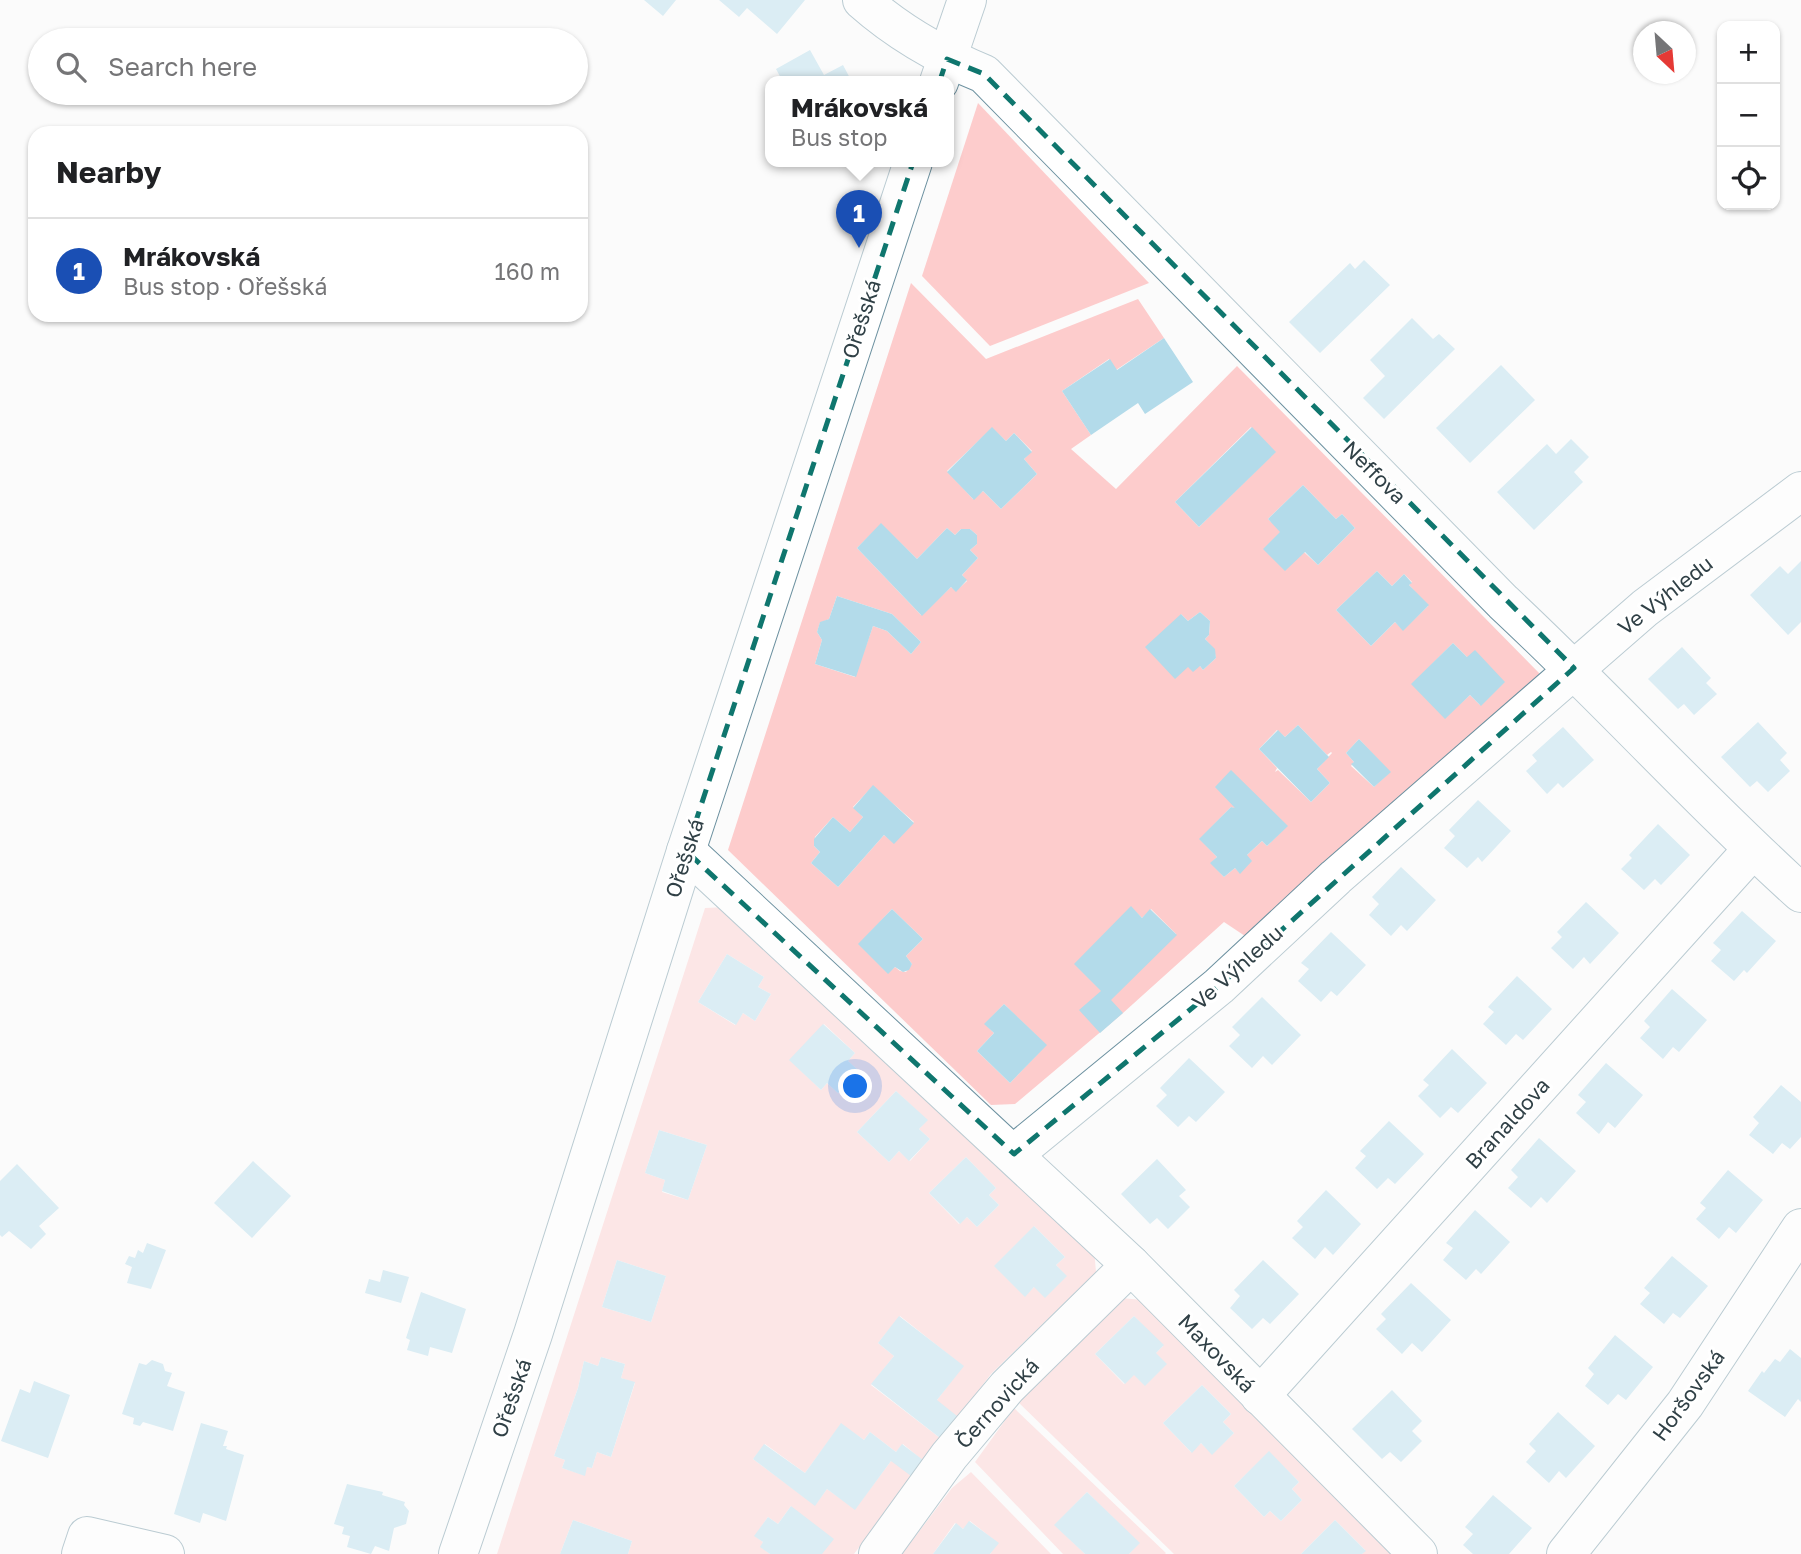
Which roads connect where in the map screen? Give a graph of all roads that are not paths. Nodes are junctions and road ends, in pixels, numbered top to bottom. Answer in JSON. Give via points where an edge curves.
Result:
{"nodes":[{"id":1,"x":862,"y":0,"type":"edge"},
{"id":2,"x":967,"y":0,"type":"edge"},
{"id":3,"x":943,"y":70,"type":"edge"},
{"id":4,"x":911,"y":167,"type":"edge"},
{"id":5,"x":1801,"y":491,"type":"edge"},
{"id":6,"x":1574,"y":668,"type":"junction"},
{"id":7,"x":1753,"y":849,"type":"junction"},
{"id":8,"x":686,"y":850,"type":"junction"},
{"id":9,"x":1801,"y":893,"type":"edge"},
{"id":10,"x":1014,"y":1154,"type":"junction"},
{"id":11,"x":1801,"y":1228,"type":"edge"},
{"id":12,"x":1131,"y":1265,"type":"junction"},
{"id":13,"x":1260,"y":1396,"type":"junction"},
{"id":14,"x":84,"y":1545,"type":"edge"},
{"id":15,"x":165,"y":1554,"type":"edge"},
{"id":16,"x":458,"y":1554,"type":"edge"},
{"id":17,"x":878,"y":1554,"type":"edge"},
{"id":18,"x":1418,"y":1554,"type":"edge"},
{"id":19,"x":1566,"y":1554,"type":"edge"}],
"edges":[{"from":1,"to":3,"type":"street","name":"Neffova"},
{"from":2,"to":3,"type":"street"},
{"from":3,"to":6,"type":"street","name":"Neffova","via":[[984,74],[1503,602]]},
{"from":4,"to":8,"type":"street","name":"Ořešská"},
{"from":5,"to":6,"type":"street","name":"Ve Výhledu","via":[[1645,608]]},
{"from":6,"to":7,"type":"street","name":"Neffova"},
{"from":6,"to":10,"type":"street","name":"Ve Výhledu","via":[[1219,986]]},
{"from":7,"to":9,"type":"street","name":"Neffova"},
{"from":7,"to":13,"type":"street","name":"Branaldova"},
{"from":8,"to":10,"type":"street"},
{"from":8,"to":16,"type":"street","name":"Ořešská","via":[[533,1334]]},
{"from":10,"to":12,"type":"street","name":"Maxovská"},
{"from":11,"to":19,"type":"street","name":"Horšovská","via":[[1685,1404]]},
{"from":12,"to":13,"type":"street","name":"Maxovská"},
{"from":12,"to":17,"type":"street","name":"Černovická","via":[[1007,1387],[949,1456]]},
{"from":13,"to":18,"type":"street","name":"Maxovská"},
{"from":14,"to":15,"type":"street"}]}
